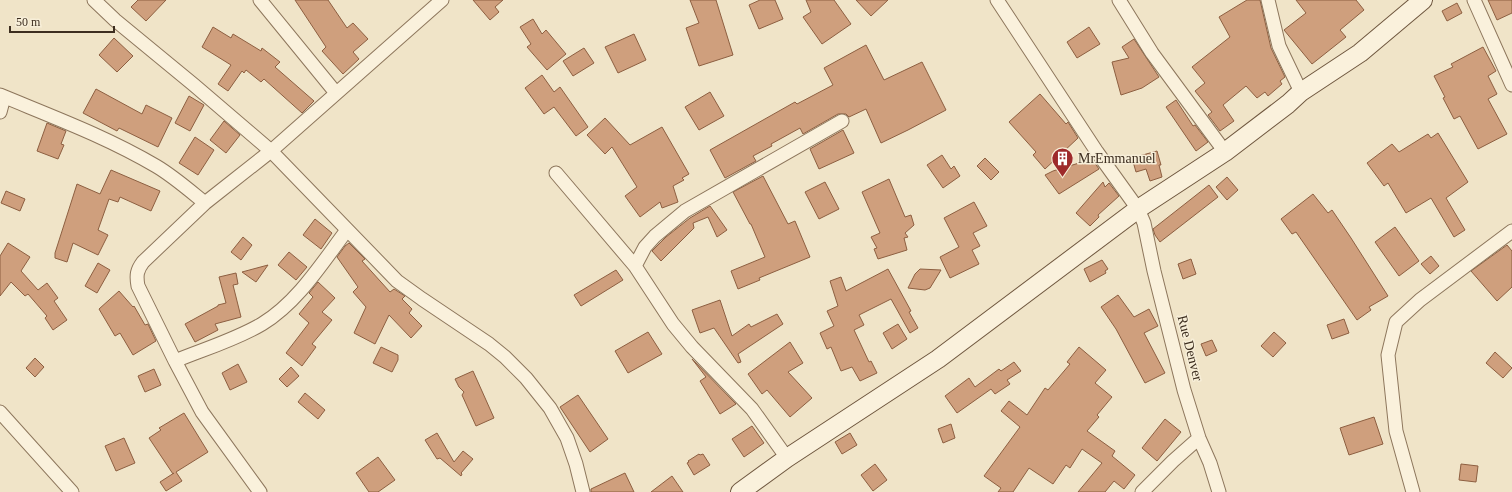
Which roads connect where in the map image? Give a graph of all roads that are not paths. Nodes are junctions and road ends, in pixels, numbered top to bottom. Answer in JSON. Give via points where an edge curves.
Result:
{"nodes":[{"id":1,"x":94,"y":0,"type":"edge"},
{"id":2,"x":260,"y":0,"type":"edge"},
{"id":3,"x":442,"y":0,"type":"edge"},
{"id":4,"x":997,"y":0,"type":"edge"},
{"id":5,"x":1119,"y":0,"type":"edge"},
{"id":6,"x":1268,"y":0,"type":"edge"},
{"id":7,"x":1423,"y":0,"type":"edge"},
{"id":8,"x":1474,"y":0,"type":"edge"},
{"id":9,"x":1512,"y":85,"type":"edge"},
{"id":10,"x":1301,"y":92,"type":"junction"},
{"id":11,"x":336,"y":93,"type":"junction"},
{"id":12,"x":2,"y":96,"type":"edge"},
{"id":13,"x":0,"y":112,"type":"edge"},
{"id":14,"x":842,"y":121,"type":"dead end"},
{"id":15,"x":271,"y":151,"type":"junction"},
{"id":16,"x":1225,"y":152,"type":"junction"},
{"id":17,"x":556,"y":172,"type":"dead end"},
{"id":18,"x":205,"y":202,"type":"junction"},
{"id":19,"x":1138,"y":208,"type":"junction"},
{"id":20,"x":347,"y":230,"type":"junction"},
{"id":21,"x":1512,"y":231,"type":"edge"},
{"id":22,"x":635,"y":266,"type":"junction"},
{"id":23,"x":175,"y":360,"type":"junction"},
{"id":24,"x":0,"y":412,"type":"edge"},
{"id":25,"x":1199,"y":438,"type":"junction"},
{"id":26,"x":787,"y":458,"type":"junction"},
{"id":27,"x":72,"y":492,"type":"edge"},
{"id":28,"x":260,"y":492,"type":"edge"},
{"id":29,"x":583,"y":492,"type":"edge"},
{"id":30,"x":740,"y":492,"type":"edge"},
{"id":31,"x":1142,"y":492,"type":"edge"},
{"id":32,"x":1219,"y":492,"type":"edge"},
{"id":33,"x":1413,"y":492,"type":"edge"}],
"edges":[{"from":1,"to":15,"type":"street"},
{"from":2,"to":11,"type":"street"},
{"from":3,"to":11,"type":"street"},
{"from":4,"to":19,"type":"street","name":"Rue Denver","via":[[1097,152]]},
{"from":5,"to":16,"type":"street","via":[[1152,53]]},
{"from":6,"to":10,"type":"street","via":[[1279,46]]},
{"from":7,"to":10,"type":"main road","via":[[1360,53]]},
{"from":8,"to":9,"type":"street"},
{"from":10,"to":16,"type":"main road"},
{"from":11,"to":15,"type":"street"},
{"from":12,"to":13,"type":"street"},
{"from":12,"to":18,"type":"street","via":[[83,130],[157,166]]},
{"from":14,"to":22,"type":"street","via":[[685,211],[645,247]]},
{"from":15,"to":18,"type":"street"},
{"from":15,"to":20,"type":"street"},
{"from":16,"to":19,"type":"main road"},
{"from":17,"to":22,"type":"street"},
{"from":18,"to":23,"type":"street","via":[[143,262],[136,277],[138,286]]},
{"from":19,"to":25,"type":"street","name":"Rue Denver","via":[[1144,223],[1184,390]]},
{"from":19,"to":26,"type":"main road","via":[[938,359]]},
{"from":20,"to":23,"type":"street","via":[[282,309],[262,324],[234,338]]},
{"from":20,"to":29,"type":"street","via":[[397,280],[422,300],[489,344],[526,378],[550,408],[567,438]]},
{"from":21,"to":33,"type":"street","via":[[1420,300],[1396,322],[1388,355],[1396,431]]},
{"from":22,"to":26,"type":"street","via":[[673,324],[752,409]]},
{"from":23,"to":28,"type":"street","via":[[202,412]]},
{"from":24,"to":27,"type":"street"},
{"from":25,"to":31,"type":"street"},
{"from":25,"to":32,"type":"street","name":"Rue Denver"},
{"from":26,"to":30,"type":"main road"}]}
